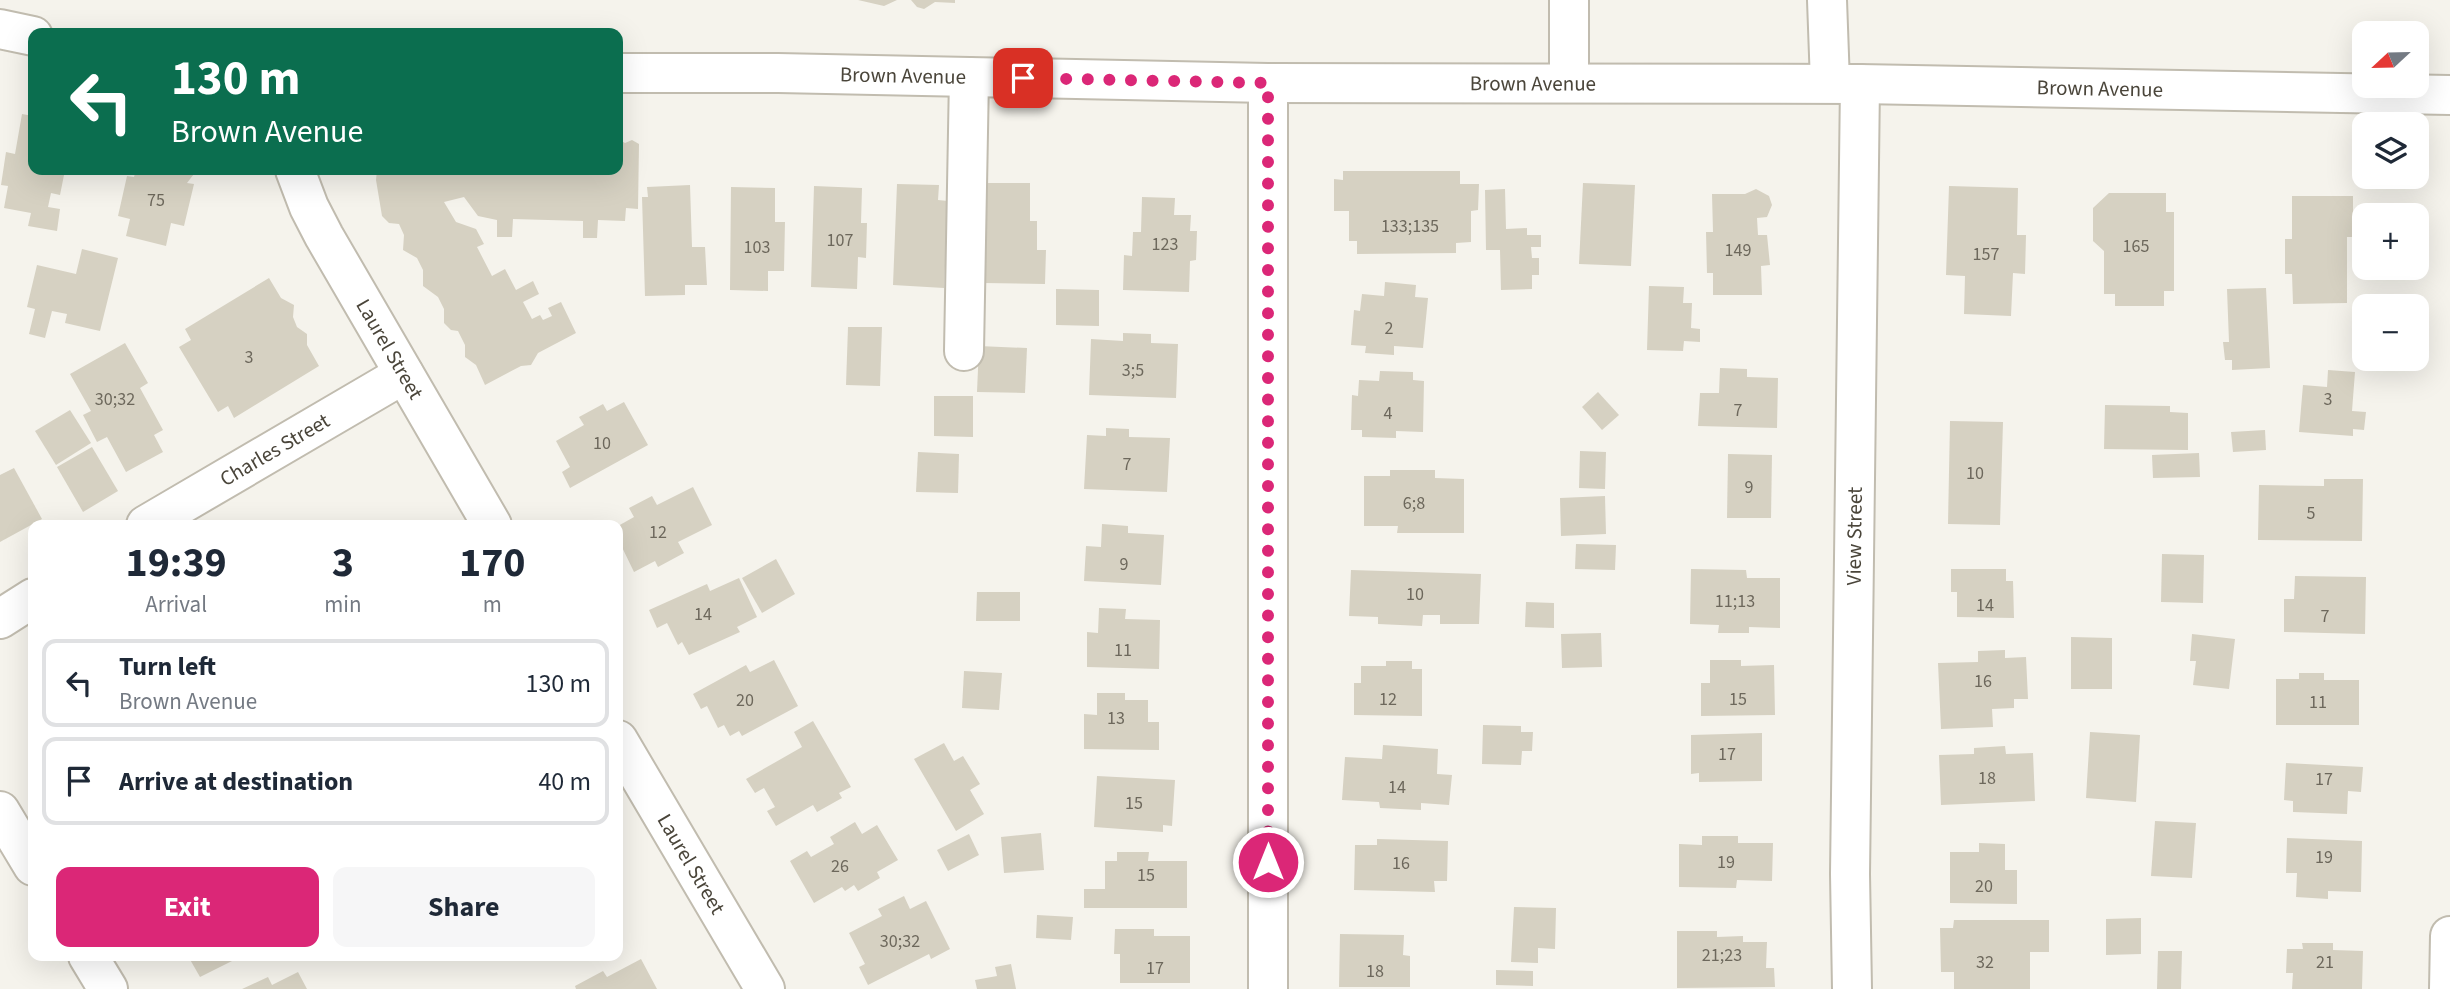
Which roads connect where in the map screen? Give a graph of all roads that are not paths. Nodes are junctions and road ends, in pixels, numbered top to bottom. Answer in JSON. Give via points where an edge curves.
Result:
{"nodes":[{"id":1,"x":1569,"y":0,"type":"edge"},
{"id":2,"x":1827,"y":0,"type":"edge"},
{"id":3,"x":0,"y":29,"type":"edge"},
{"id":4,"x":28,"y":35,"type":"edge"},
{"id":5,"x":623,"y":73,"type":"edge"},
{"id":6,"x":969,"y":76,"type":"junction"},
{"id":7,"x":1268,"y":83,"type":"junction"},
{"id":8,"x":1569,"y":83,"type":"junction"},
{"id":9,"x":1845,"y":83,"type":"junction"},
{"id":10,"x":2450,"y":95,"type":"edge"},
{"id":11,"x":297,"y":175,"type":"edge"},
{"id":12,"x":964,"y":351,"type":"dead end"},
{"id":13,"x":404,"y":374,"type":"junction"},
{"id":14,"x":155,"y":520,"type":"edge"},
{"id":15,"x":489,"y":520,"type":"edge"},
{"id":16,"x":28,"y":601,"type":"edge"},
{"id":17,"x":0,"y":619,"type":"edge"},
{"id":18,"x":623,"y":748,"type":"edge"},
{"id":19,"x":0,"y":811,"type":"edge"},
{"id":20,"x":28,"y":858,"type":"edge"},
{"id":21,"x":2450,"y":936,"type":"edge"},
{"id":22,"x":91,"y":961,"type":"edge"},
{"id":23,"x":108,"y":989,"type":"edge"},
{"id":24,"x":765,"y":989,"type":"edge"},
{"id":25,"x":1268,"y":989,"type":"edge"},
{"id":26,"x":1852,"y":989,"type":"edge"},
{"id":27,"x":2449,"y":989,"type":"edge"}],
"edges":[{"from":1,"to":8,"type":"street"},
{"from":2,"to":9,"type":"street","name":"View Street"},
{"from":3,"to":4,"type":"street"},
{"from":5,"to":6,"type":"street","name":"Brown Avenue"},
{"from":6,"to":7,"type":"street","name":"Brown Avenue"},
{"from":6,"to":12,"type":"street"},
{"from":7,"to":8,"type":"street","name":"Brown Avenue"},
{"from":7,"to":25,"type":"street"},
{"from":8,"to":9,"type":"street","name":"Brown Avenue"},
{"from":9,"to":10,"type":"street","name":"Brown Avenue"},
{"from":9,"to":26,"type":"street","name":"View Street"},
{"from":11,"to":13,"type":"street","name":"Laurel Street","via":[[318,226]]},
{"from":13,"to":14,"type":"street","name":"Charles Street"},
{"from":13,"to":15,"type":"street","name":"Laurel Street"},
{"from":16,"to":17,"type":"street"},
{"from":18,"to":24,"type":"street","name":"Laurel Street"},
{"from":19,"to":20,"type":"street"},
{"from":21,"to":27,"type":"street"},
{"from":22,"to":23,"type":"street"}]}
